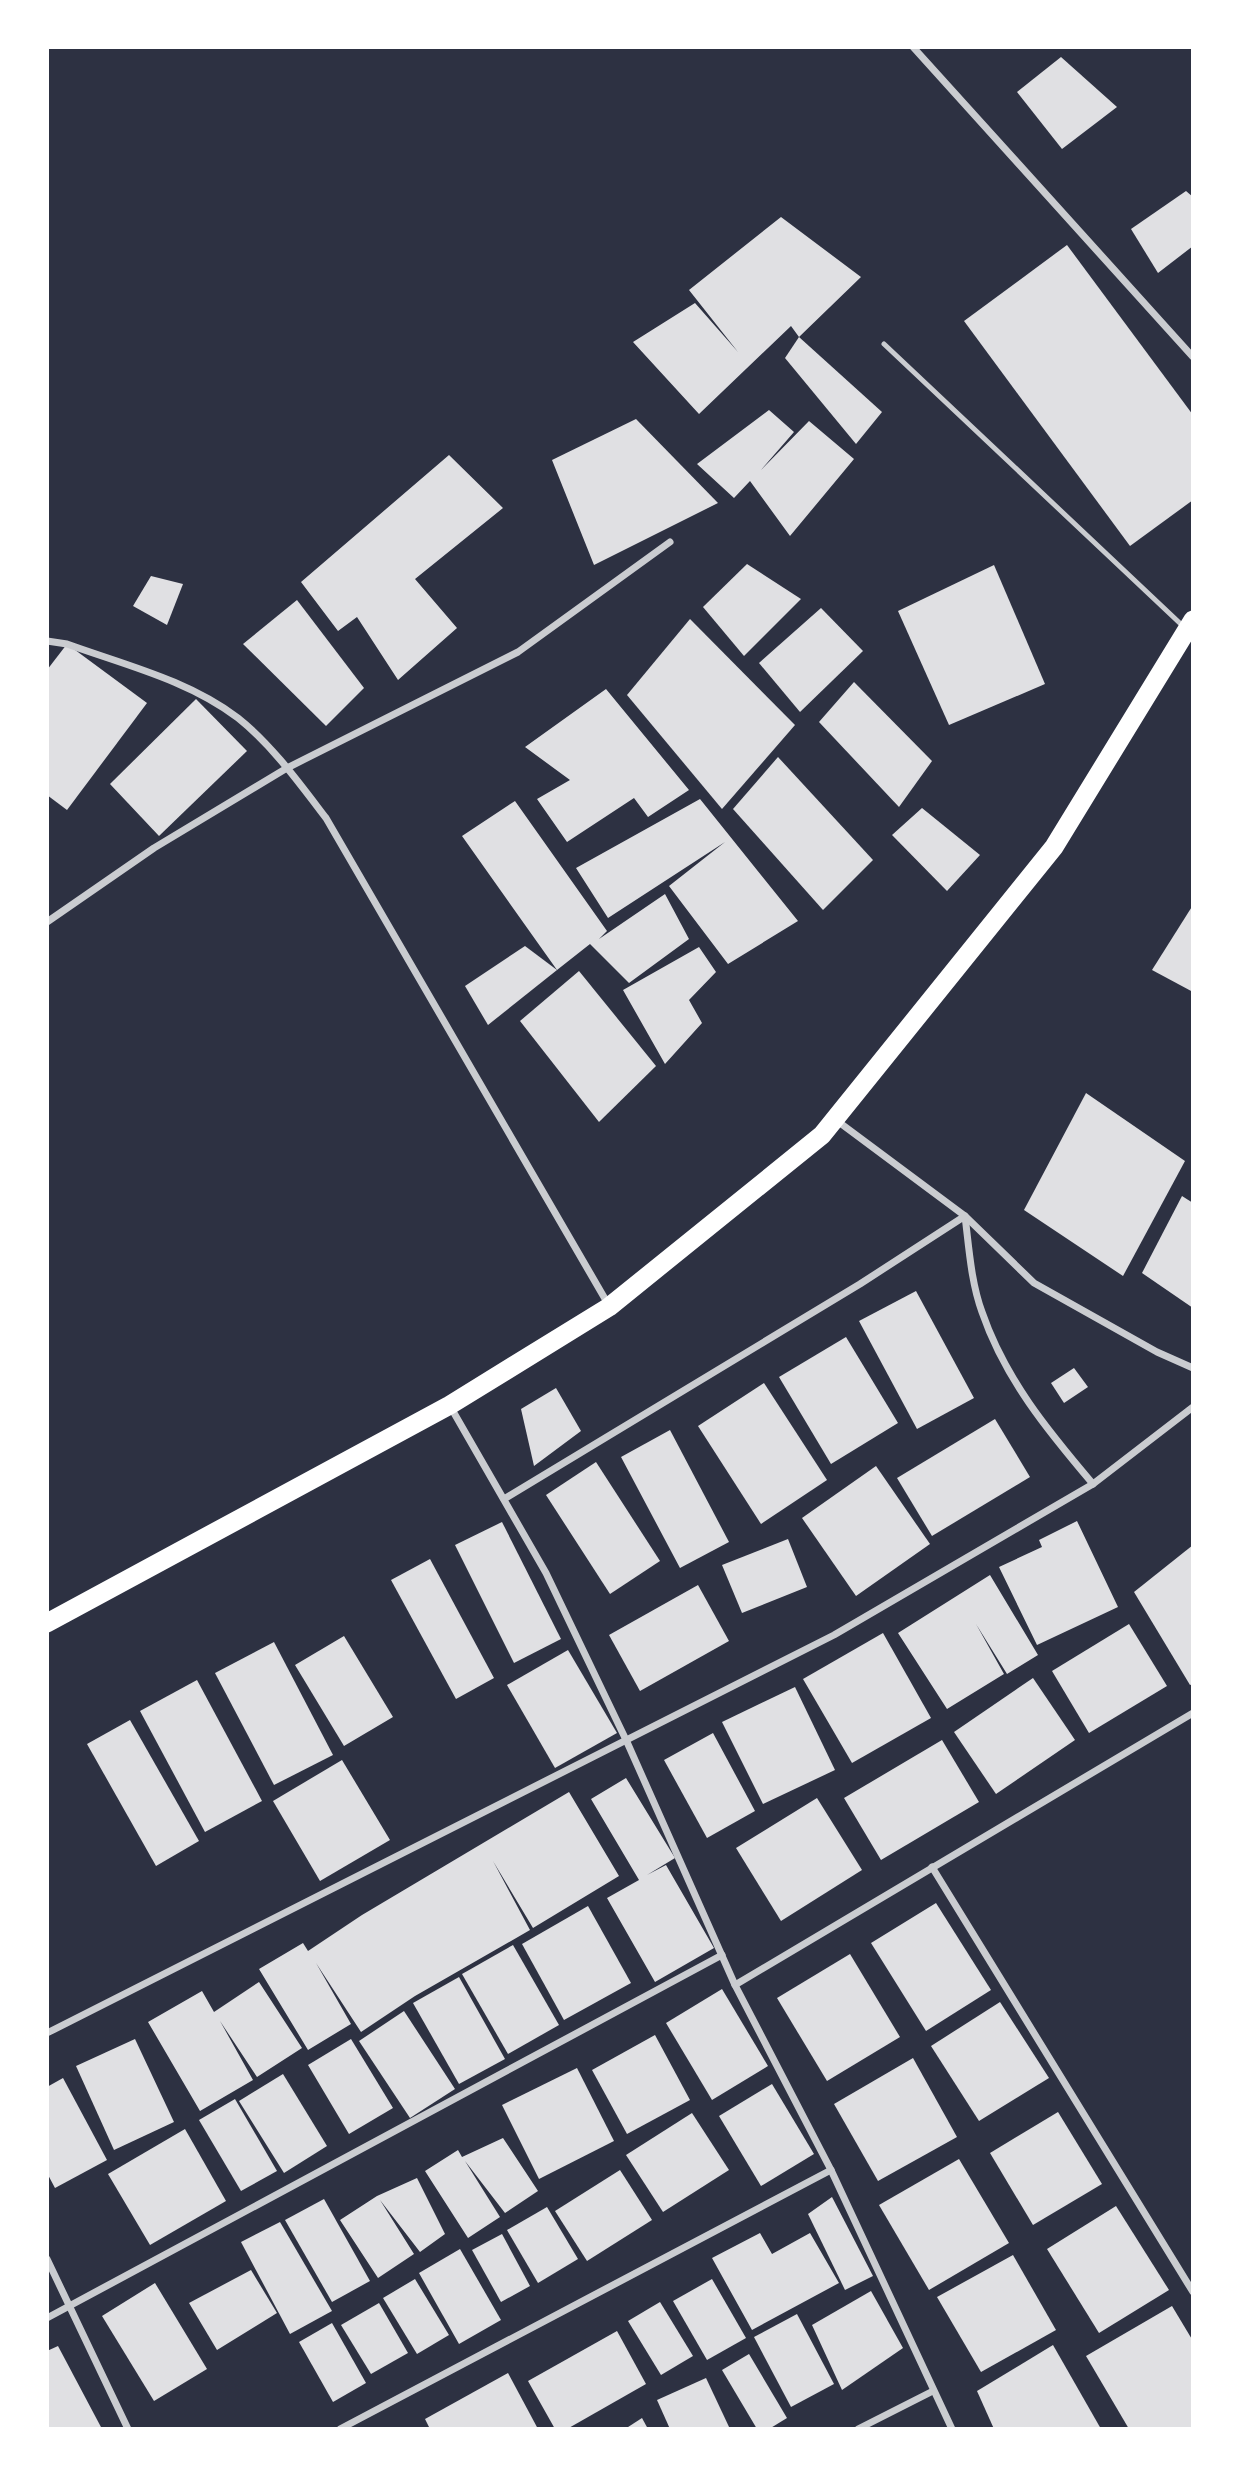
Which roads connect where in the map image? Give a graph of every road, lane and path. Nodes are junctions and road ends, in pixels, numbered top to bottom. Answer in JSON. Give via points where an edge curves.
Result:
{"nodes":[{"id":1,"x":914,"y":47,"type":"edge"},
{"id":2,"x":884,"y":344,"type":"dead end"},
{"id":3,"x":1193,"y":358,"type":"edge"},
{"id":4,"x":670,"y":542,"type":"dead end"},
{"id":5,"x":1190,"y":625,"type":"edge"},
{"id":6,"x":47,"y":641,"type":"edge"},
{"id":7,"x":287,"y":768,"type":"junction"},
{"id":8,"x":47,"y":922,"type":"edge"},
{"id":9,"x":836,"y":1119,"type":"junction"},
{"id":10,"x":965,"y":1216,"type":"junction"},
{"id":11,"x":609,"y":1307,"type":"junction"},
{"id":12,"x":1193,"y":1368,"type":"edge"},
{"id":13,"x":450,"y":1405,"type":"junction"},
{"id":14,"x":1193,"y":1407,"type":"edge"},
{"id":15,"x":1093,"y":1484,"type":"junction"},
{"id":16,"x":503,"y":1499,"type":"junction"},
{"id":17,"x":47,"y":1623,"type":"edge"},
{"id":18,"x":1193,"y":1713,"type":"edge"},
{"id":19,"x":627,"y":1741,"type":"junction"},
{"id":20,"x":932,"y":1867,"type":"junction"},
{"id":21,"x":722,"y":1955,"type":"junction"},
{"id":22,"x":735,"y":1985,"type":"junction"},
{"id":23,"x":47,"y":2033,"type":"edge"},
{"id":24,"x":831,"y":2170,"type":"junction"},
{"id":25,"x":47,"y":2259,"type":"edge"},
{"id":26,"x":1193,"y":2292,"type":"edge"},
{"id":27,"x":71,"y":2305,"type":"junction"},
{"id":28,"x":47,"y":2318,"type":"edge"},
{"id":29,"x":933,"y":2391,"type":"junction"},
{"id":30,"x":128,"y":2429,"type":"edge"},
{"id":31,"x":340,"y":2429,"type":"edge"},
{"id":32,"x":858,"y":2429,"type":"edge"},
{"id":33,"x":952,"y":2429,"type":"edge"}],
"edges":[{"from":1,"to":3,"type":"street"},
{"from":2,"to":5,"type":"lane"},
{"from":4,"to":7,"type":"street","via":[[518,652]]},
{"from":5,"to":9,"type":"highway","via":[[1054,847]]},
{"from":6,"to":7,"type":"street","via":[[183,685],[238,718]]},
{"from":7,"to":8,"type":"street","via":[[155,848]]},
{"from":7,"to":11,"type":"street","via":[[326,818]]},
{"from":9,"to":10,"type":"street"},
{"from":9,"to":11,"type":"highway","via":[[822,1136]]},
{"from":10,"to":12,"type":"street","via":[[1034,1283]]},
{"from":10,"to":15,"type":"street","via":[[981,1311],[1009,1375]]},
{"from":10,"to":16,"type":"street"},
{"from":11,"to":13,"type":"highway"},
{"from":13,"to":16,"type":"street"},
{"from":13,"to":17,"type":"highway"},
{"from":14,"to":15,"type":"street"},
{"from":15,"to":19,"type":"street","via":[[834,1635]]},
{"from":16,"to":19,"type":"street","via":[[546,1573]]},
{"from":18,"to":20,"type":"street"},
{"from":19,"to":21,"type":"street"},
{"from":19,"to":23,"type":"street"},
{"from":20,"to":22,"type":"street"},
{"from":20,"to":26,"type":"street"},
{"from":21,"to":22,"type":"street"},
{"from":21,"to":27,"type":"street"},
{"from":22,"to":24,"type":"street"},
{"from":24,"to":29,"type":"street"},
{"from":24,"to":31,"type":"street"},
{"from":25,"to":27,"type":"street"},
{"from":27,"to":28,"type":"street"},
{"from":27,"to":30,"type":"street"},
{"from":29,"to":32,"type":"street"},
{"from":29,"to":33,"type":"street"}]}
